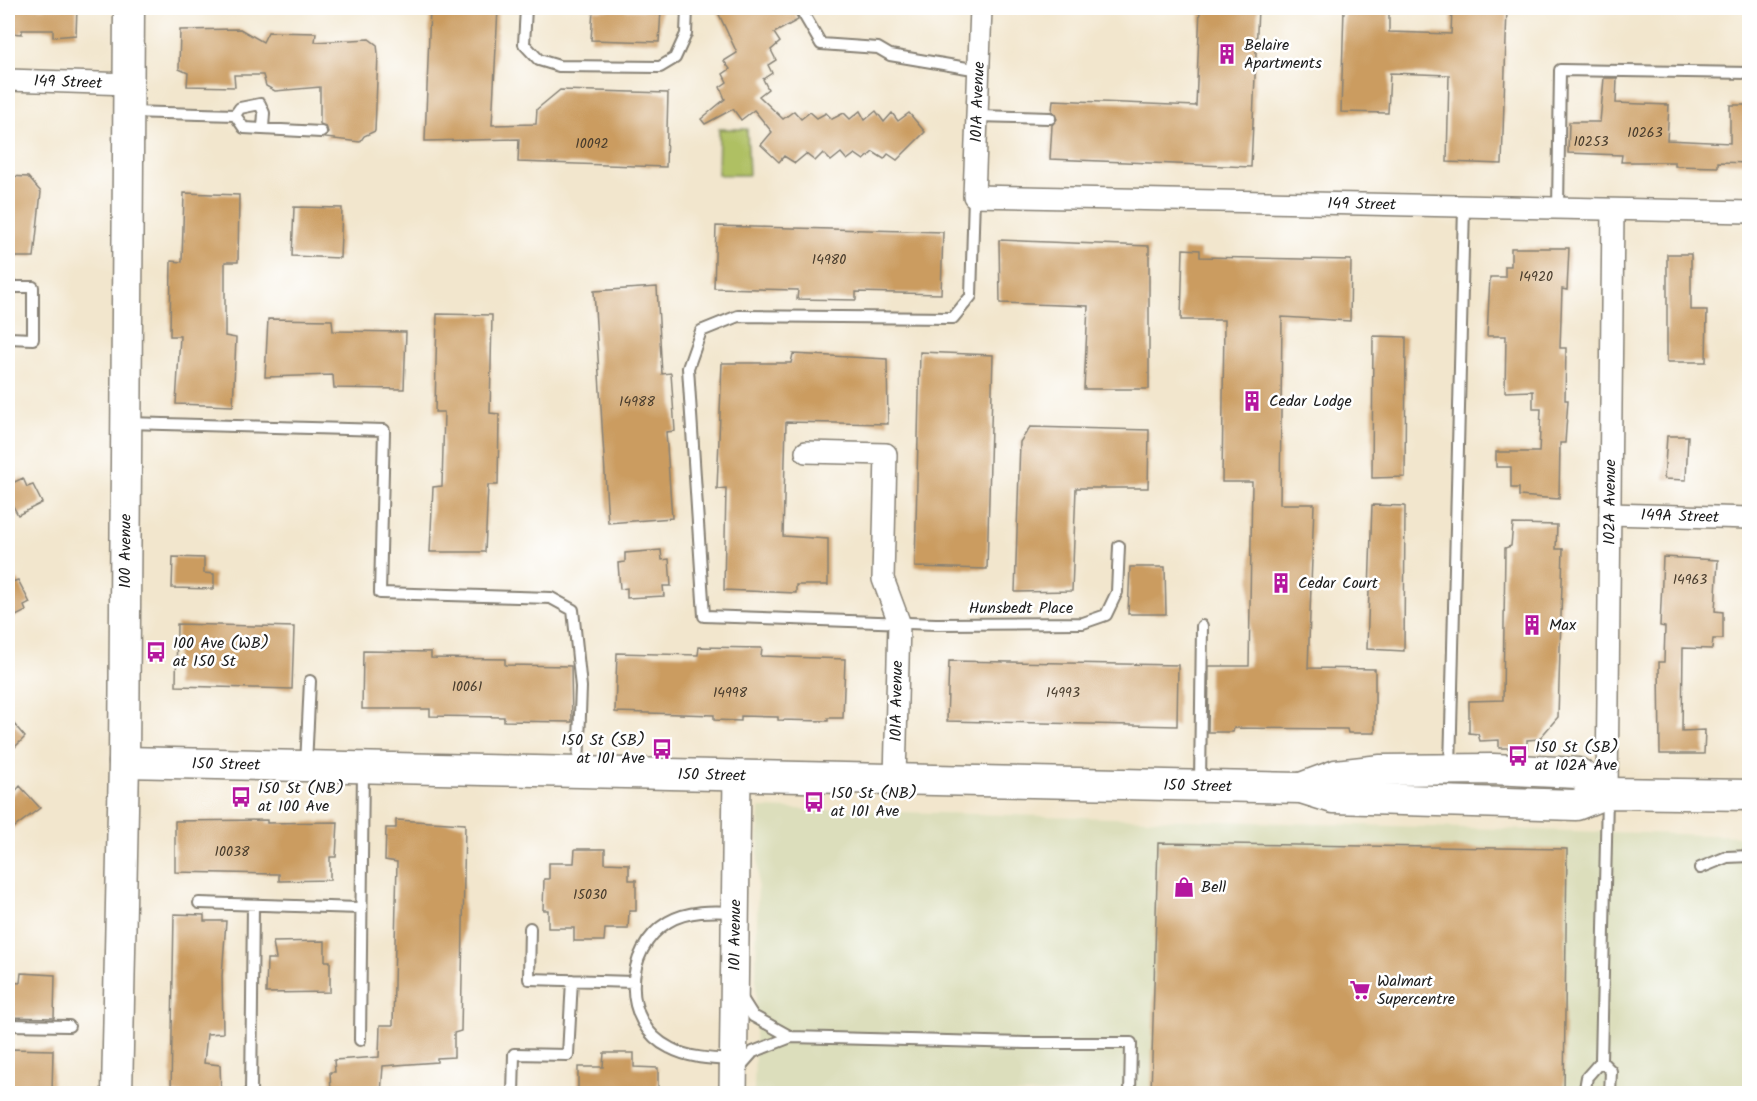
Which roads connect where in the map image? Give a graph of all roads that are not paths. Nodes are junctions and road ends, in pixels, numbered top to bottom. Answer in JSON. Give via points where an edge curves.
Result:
{"nodes":[{"id":1,"x":129,"y":8,"type":"edge"},
{"id":2,"x":526,"y":8,"type":"edge"},
{"id":3,"x":687,"y":8,"type":"edge"},
{"id":4,"x":800,"y":8,"type":"edge"},
{"id":5,"x":981,"y":8,"type":"edge"},
{"id":6,"x":979,"y":70,"type":"junction"},
{"id":7,"x":1749,"y":73,"type":"edge"},
{"id":8,"x":8,"y":80,"type":"edge"},
{"id":9,"x":129,"y":98,"type":"junction"},
{"id":10,"x":235,"y":115,"type":"junction"},
{"id":11,"x":977,"y":116,"type":"junction"},
{"id":12,"x":1050,"y":118,"type":"dead end"},
{"id":13,"x":263,"y":129,"type":"junction"},
{"id":14,"x":321,"y":132,"type":"dead end"},
{"id":15,"x":974,"y":196,"type":"junction"},
{"id":16,"x":1464,"y":207,"type":"junction"},
{"id":17,"x":1558,"y":209,"type":"junction"},
{"id":18,"x":1613,"y":210,"type":"junction"},
{"id":19,"x":1749,"y":212,"type":"edge"},
{"id":20,"x":8,"y":286,"type":"edge"},
{"id":21,"x":8,"y":338,"type":"edge"},
{"id":22,"x":127,"y":423,"type":"junction"},
{"id":23,"x":806,"y":452,"type":"dead end"},
{"id":24,"x":1610,"y":514,"type":"junction"},
{"id":25,"x":1749,"y":518,"type":"edge"},
{"id":26,"x":1119,"y":546,"type":"dead end"},
{"id":27,"x":899,"y":622,"type":"junction"},
{"id":28,"x":1202,"y":626,"type":"dead end"},
{"id":29,"x":310,"y":681,"type":"dead end"},
{"id":30,"x":124,"y":762,"type":"junction"},
{"id":31,"x":306,"y":765,"type":"junction"},
{"id":32,"x":363,"y":766,"type":"junction"},
{"id":33,"x":1450,"y":768,"type":"junction"},
{"id":34,"x":578,"y":772,"type":"junction"},
{"id":35,"x":737,"y":776,"type":"junction"},
{"id":36,"x":895,"y":779,"type":"junction"},
{"id":37,"x":1200,"y":786,"type":"junction"},
{"id":38,"x":1301,"y":789,"type":"junction"},
{"id":39,"x":1607,"y":793,"type":"junction"},
{"id":40,"x":1749,"y":795,"type":"edge"},
{"id":41,"x":1749,"y":856,"type":"edge"},
{"id":42,"x":1700,"y":868,"type":"dead end"},
{"id":43,"x":199,"y":903,"type":"dead end"},
{"id":44,"x":253,"y":905,"type":"junction"},
{"id":45,"x":360,"y":908,"type":"junction"},
{"id":46,"x":735,"y":912,"type":"junction"},
{"id":47,"x":530,"y":928,"type":"dead end"},
{"id":48,"x":572,"y":980,"type":"junction"},
{"id":49,"x":634,"y":982,"type":"junction"},
{"id":50,"x":734,"y":983,"type":"junction"},
{"id":51,"x":8,"y":1025,"type":"edge"},
{"id":52,"x":69,"y":1026,"type":"dead end"},
{"id":53,"x":791,"y":1037,"type":"junction"},
{"id":54,"x":360,"y":1040,"type":"dead end"},
{"id":55,"x":1601,"y":1061,"type":"junction"},
{"id":56,"x":733,"y":1077,"type":"edge"},
{"id":57,"x":117,"y":1094,"type":"edge"},
{"id":58,"x":251,"y":1094,"type":"edge"},
{"id":59,"x":513,"y":1094,"type":"edge"},
{"id":60,"x":1130,"y":1094,"type":"edge"},
{"id":61,"x":1584,"y":1094,"type":"edge"},
{"id":62,"x":1610,"y":1094,"type":"edge"}],
"edges":[{"from":1,"to":9,"type":"main road","name":"100 Avenue"},
{"from":2,"to":3,"type":"lane","via":[[524,44],[538,60],[559,66],[660,67],[675,58],[686,34]]},
{"from":4,"to":6,"type":"lane","via":[[821,44],[878,48],[890,55]]},
{"from":5,"to":6,"type":"street","name":"101A Avenue"},
{"from":6,"to":11,"type":"street","name":"101A Avenue"},
{"from":7,"to":17,"type":"lane","via":[[1560,70]]},
{"from":8,"to":9,"type":"street","name":"149 Street"},
{"from":9,"to":10,"type":"lane"},
{"from":9,"to":22,"type":"main road","name":"100 Avenue"},
{"from":10,"to":13,"type":"lane","via":[[244,128]]},
{"from":10,"to":13,"type":"lane","via":[[240,108],[260,104]]},
{"from":11,"to":12,"type":"lane"},
{"from":11,"to":15,"type":"street","name":"101A Avenue"},
{"from":13,"to":14,"type":"lane"},
{"from":15,"to":16,"type":"street","name":"149 Street"},
{"from":15,"to":27,"type":"lane","name":"Hunsbedt Place","via":[[970,296],[953,318],[738,316],[701,331],[688,368],[704,616]]},
{"from":16,"to":17,"type":"street","name":"149 Street"},
{"from":16,"to":33,"type":"lane"},
{"from":17,"to":18,"type":"street","name":"149 Street"},
{"from":18,"to":19,"type":"street","name":"149 Street"},
{"from":18,"to":24,"type":"street","name":"102A Avenue"},
{"from":20,"to":21,"type":"lane","via":[[33,287],[33,339]]},
{"from":22,"to":30,"type":"main road","name":"100 Avenue"},
{"from":22,"to":34,"type":"lane","via":[[384,430],[380,593],[551,598],[573,610],[581,687]]},
{"from":23,"to":27,"type":"street","via":[[886,454],[883,579]]},
{"from":24,"to":25,"type":"street","name":"149A Street"},
{"from":24,"to":39,"type":"street","name":"102A Avenue"},
{"from":26,"to":27,"type":"lane","name":"Hunsbedt Place","via":[[1117,592],[1106,615],[1090,621]]},
{"from":27,"to":36,"type":"street","name":"101A Avenue"},
{"from":28,"to":37,"type":"lane"},
{"from":29,"to":31,"type":"lane"},
{"from":30,"to":31,"type":"main road","name":"150 Street"},
{"from":30,"to":57,"type":"main road","name":"100 Avenue"},
{"from":31,"to":32,"type":"main road","name":"150 Street"},
{"from":32,"to":34,"type":"main road","name":"150 Street"},
{"from":32,"to":45,"type":"lane"},
{"from":33,"to":38,"type":"main road","name":"150 Street","via":[[1336,775]]},
{"from":33,"to":39,"type":"main road","name":"150 Street","via":[[1578,773]]},
{"from":34,"to":35,"type":"main road","name":"150 Street"},
{"from":35,"to":36,"type":"main road","name":"150 Street"},
{"from":35,"to":46,"type":"street","name":"101 Avenue"},
{"from":36,"to":37,"type":"main road","name":"150 Street"},
{"from":37,"to":38,"type":"main road","name":"150 Street"},
{"from":38,"to":39,"type":"main road","name":"150 Street","via":[[1333,798],[1576,805]]},
{"from":39,"to":40,"type":"main road","name":"150 Street"},
{"from":39,"to":55,"type":"lane"},
{"from":41,"to":42,"type":"lane","via":[[1727,857]]},
{"from":43,"to":44,"type":"lane"},
{"from":44,"to":45,"type":"lane"},
{"from":44,"to":58,"type":"lane"},
{"from":45,"to":54,"type":"lane"},
{"from":46,"to":49,"type":"lane","via":[[706,911],[669,921],[654,932],[641,951]]},
{"from":46,"to":50,"type":"street","name":"101 Avenue"},
{"from":47,"to":48,"type":"lane","via":[[529,979]]},
{"from":48,"to":49,"type":"lane"},
{"from":48,"to":59,"type":"lane","via":[[568,1055],[514,1054]]},
{"from":49,"to":56,"type":"lane","via":[[639,1017],[653,1037]]},
{"from":50,"to":53,"type":"lane","via":[[753,1016]]},
{"from":50,"to":56,"type":"street","name":"101 Avenue"},
{"from":51,"to":52,"type":"lane"},
{"from":53,"to":56,"type":"lane","via":[[753,1052]]},
{"from":53,"to":60,"type":"lane","via":[[1131,1043]]},
{"from":55,"to":61,"type":"lane","via":[[1587,1077]]},
{"from":55,"to":62,"type":"lane","via":[[1611,1071]]}]}
